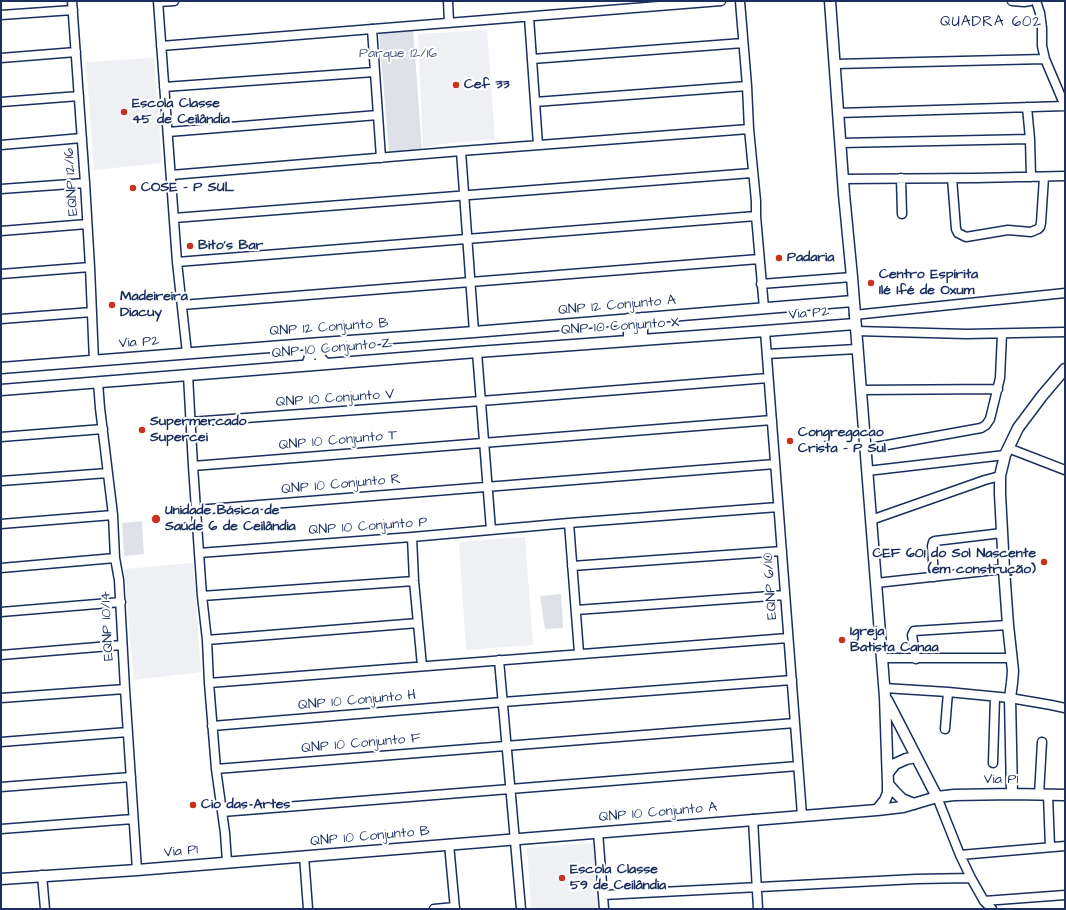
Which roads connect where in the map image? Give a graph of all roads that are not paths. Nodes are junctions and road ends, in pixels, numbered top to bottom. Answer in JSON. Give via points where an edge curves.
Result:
{"nodes":[{"id":1,"x":174,"y":1,"type":"edge"},
{"id":2,"x":448,"y":1,"type":"edge"},
{"id":3,"x":721,"y":1,"type":"edge"},
{"id":4,"x":740,"y":1,"type":"edge"},
{"id":5,"x":830,"y":1,"type":"edge"},
{"id":6,"x":1012,"y":1,"type":"edge"},
{"id":7,"x":1030,"y":1,"type":"edge"},
{"id":8,"x":1036,"y":1,"type":"edge"},
{"id":9,"x":158,"y":2,"type":"edge"},
{"id":10,"x":72,"y":5,"type":"edge"},
{"id":11,"x":1,"y":15,"type":"edge"},
{"id":12,"x":529,"y":17,"type":"junction"},
{"id":13,"x":449,"y":23,"type":"junction"},
{"id":14,"x":372,"y":29,"type":"junction"},
{"id":15,"x":743,"y":43,"type":"junction"},
{"id":16,"x":161,"y":46,"type":"junction"},
{"id":17,"x":76,"y":52,"type":"junction"},
{"id":18,"x":1,"y":58,"type":"edge"},
{"id":19,"x":532,"y":59,"type":"junction"},
{"id":20,"x":1045,"y":59,"type":"junction"},
{"id":21,"x":835,"y":64,"type":"junction"},
{"id":22,"x":374,"y":72,"type":"junction"},
{"id":23,"x":747,"y":86,"type":"junction"},
{"id":24,"x":164,"y":87,"type":"junction"},
{"id":25,"x":79,"y":96,"type":"junction"},
{"id":26,"x":1,"y":102,"type":"edge"},
{"id":27,"x":535,"y":102,"type":"junction"},
{"id":28,"x":1065,"y":106,"type":"edge"},
{"id":29,"x":1027,"y":107,"type":"junction"},
{"id":30,"x":838,"y":113,"type":"junction"},
{"id":31,"x":378,"y":115,"type":"junction"},
{"id":32,"x":749,"y":129,"type":"junction"},
{"id":33,"x":168,"y":132,"type":"junction"},
{"id":34,"x":82,"y":138,"type":"junction"},
{"id":35,"x":1030,"y":139,"type":"junction"},
{"id":36,"x":841,"y":143,"type":"junction"},
{"id":37,"x":1,"y":145,"type":"edge"},
{"id":38,"x":538,"y":145,"type":"junction"},
{"id":39,"x":461,"y":151,"type":"junction"},
{"id":40,"x":381,"y":158,"type":"junction"},
{"id":41,"x":752,"y":173,"type":"junction"},
{"id":42,"x":171,"y":175,"type":"junction"},
{"id":43,"x":1065,"y":176,"type":"edge"},
{"id":44,"x":1031,"y":177,"type":"junction"},
{"id":45,"x":1044,"y":177,"type":"junction"},
{"id":46,"x":901,"y":178,"type":"junction"},
{"id":47,"x":952,"y":178,"type":"junction"},
{"id":48,"x":843,"y":179,"type":"junction"},
{"id":49,"x":85,"y":182,"type":"junction"},
{"id":50,"x":1,"y":188,"type":"edge"},
{"id":51,"x":464,"y":196,"type":"junction"},
{"id":52,"x":902,"y":214,"type":"dead end"},
{"id":53,"x":756,"y":216,"type":"junction"},
{"id":54,"x":174,"y":218,"type":"junction"},
{"id":55,"x":87,"y":224,"type":"junction"},
{"id":56,"x":1,"y":231,"type":"edge"},
{"id":57,"x":467,"y":238,"type":"junction"},
{"id":58,"x":759,"y":259,"type":"junction"},
{"id":59,"x":178,"y":262,"type":"junction"},
{"id":60,"x":90,"y":267,"type":"junction"},
{"id":61,"x":1,"y":274,"type":"edge"},
{"id":62,"x":852,"y":278,"type":"junction"},
{"id":63,"x":470,"y":283,"type":"junction"},
{"id":64,"x":762,"y":284,"type":"junction"},
{"id":65,"x":1065,"y":292,"type":"edge"},
{"id":66,"x":854,"y":301,"type":"junction"},
{"id":67,"x":182,"y":305,"type":"junction"},
{"id":68,"x":764,"y":308,"type":"junction"},
{"id":69,"x":92,"y":312,"type":"junction"},
{"id":70,"x":642,"y":318,"type":"junction"},
{"id":71,"x":1,"y":319,"type":"edge"},
{"id":72,"x":628,"y":319,"type":"junction"},
{"id":73,"x":855,"y":323,"type":"junction"},
{"id":74,"x":765,"y":331,"type":"junction"},
{"id":75,"x":474,"y":332,"type":"junction"},
{"id":76,"x":1065,"y":332,"type":"edge"},
{"id":77,"x":1002,"y":334,"type":"junction"},
{"id":78,"x":629,"y":340,"type":"junction"},
{"id":79,"x":642,"y":340,"type":"junction"},
{"id":80,"x":325,"y":342,"type":"junction"},
{"id":81,"x":308,"y":344,"type":"junction"},
{"id":82,"x":857,"y":349,"type":"junction"},
{"id":83,"x":478,"y":352,"type":"junction"},
{"id":84,"x":187,"y":354,"type":"junction"},
{"id":85,"x":767,"y":354,"type":"junction"},
{"id":86,"x":94,"y":361,"type":"junction"},
{"id":87,"x":326,"y":364,"type":"junction"},
{"id":88,"x":307,"y":365,"type":"junction"},
{"id":89,"x":1,"y":368,"type":"edge"},
{"id":90,"x":1065,"y":369,"type":"edge"},
{"id":91,"x":188,"y":375,"type":"junction"},
{"id":92,"x":768,"y":378,"type":"junction"},
{"id":93,"x":98,"y":382,"type":"junction"},
{"id":94,"x":998,"y":389,"type":"junction"},
{"id":95,"x":1,"y":390,"type":"edge"},
{"id":96,"x":861,"y":390,"type":"junction"},
{"id":97,"x":481,"y":401,"type":"junction"},
{"id":98,"x":772,"y":420,"type":"junction"},
{"id":99,"x":190,"y":422,"type":"junction"},
{"id":100,"x":103,"y":429,"type":"junction"},
{"id":101,"x":1,"y":437,"type":"edge"},
{"id":102,"x":484,"y":442,"type":"junction"},
{"id":103,"x":865,"y":449,"type":"junction"},
{"id":104,"x":1006,"y":452,"type":"junction"},
{"id":105,"x":775,"y":464,"type":"junction"},
{"id":106,"x":193,"y":466,"type":"junction"},
{"id":107,"x":1065,"y":470,"type":"edge"},
{"id":108,"x":867,"y":471,"type":"junction"},
{"id":109,"x":108,"y":472,"type":"junction"},
{"id":110,"x":1000,"y":476,"type":"junction"},
{"id":111,"x":1,"y":481,"type":"edge"},
{"id":112,"x":488,"y":487,"type":"junction"},
{"id":113,"x":778,"y":507,"type":"junction"},
{"id":114,"x":196,"y":510,"type":"junction"},
{"id":115,"x":113,"y":515,"type":"junction"},
{"id":116,"x":871,"y":520,"type":"junction"},
{"id":117,"x":569,"y":523,"type":"junction"},
{"id":118,"x":1,"y":524,"type":"edge"},
{"id":119,"x":491,"y":530,"type":"junction"},
{"id":120,"x":1002,"y":533,"type":"junction"},
{"id":121,"x":412,"y":537,"type":"junction"},
{"id":122,"x":782,"y":551,"type":"junction"},
{"id":123,"x":199,"y":553,"type":"junction"},
{"id":124,"x":115,"y":558,"type":"junction"},
{"id":125,"x":572,"y":566,"type":"junction"},
{"id":126,"x":1,"y":568,"type":"edge"},
{"id":127,"x":1004,"y":569,"type":"junction"},
{"id":128,"x":934,"y":577,"type":"junction"},
{"id":129,"x":414,"y":581,"type":"junction"},
{"id":130,"x":876,"y":583,"type":"junction"},
{"id":131,"x":785,"y":595,"type":"junction"},
{"id":132,"x":202,"y":596,"type":"junction"},
{"id":133,"x":121,"y":602,"type":"junction"},
{"id":134,"x":576,"y":610,"type":"junction"},
{"id":135,"x":1,"y":612,"type":"edge"},
{"id":136,"x":418,"y":623,"type":"junction"},
{"id":137,"x":1008,"y":625,"type":"junction"},
{"id":138,"x":788,"y":638,"type":"junction"},
{"id":139,"x":207,"y":640,"type":"junction"},
{"id":140,"x":122,"y":645,"type":"junction"},
{"id":141,"x":579,"y":653,"type":"junction"},
{"id":142,"x":1,"y":655,"type":"edge"},
{"id":143,"x":882,"y":658,"type":"junction"},
{"id":144,"x":1011,"y":658,"type":"junction"},
{"id":145,"x":916,"y":659,"type":"junction"},
{"id":146,"x":499,"y":660,"type":"junction"},
{"id":147,"x":422,"y":666,"type":"junction"},
{"id":148,"x":792,"y":680,"type":"junction"},
{"id":149,"x":209,"y":683,"type":"junction"},
{"id":150,"x":125,"y":689,"type":"junction"},
{"id":151,"x":885,"y":692,"type":"junction"},
{"id":152,"x":948,"y":692,"type":"junction"},
{"id":153,"x":995,"y":697,"type":"junction"},
{"id":154,"x":1,"y":698,"type":"edge"},
{"id":155,"x":1010,"y":698,"type":"junction"},
{"id":156,"x":504,"y":702,"type":"junction"},
{"id":157,"x":1065,"y":708,"type":"edge"},
{"id":158,"x":795,"y":724,"type":"junction"},
{"id":159,"x":212,"y":726,"type":"junction"},
{"id":160,"x":945,"y":729,"type":"dead end"},
{"id":161,"x":128,"y":732,"type":"junction"},
{"id":162,"x":1,"y":742,"type":"edge"},
{"id":163,"x":1042,"y":742,"type":"dead end"},
{"id":164,"x":507,"y":746,"type":"junction"},
{"id":165,"x":916,"y":757,"type":"junction"},
{"id":166,"x":993,"y":763,"type":"dead end"},
{"id":167,"x":798,"y":766,"type":"junction"},
{"id":168,"x":216,"y":769,"type":"junction"},
{"id":169,"x":888,"y":773,"type":"junction"},
{"id":170,"x":131,"y":777,"type":"junction"},
{"id":171,"x":928,"y":780,"type":"junction"},
{"id":172,"x":888,"y":784,"type":"junction"},
{"id":173,"x":1,"y":787,"type":"edge"},
{"id":174,"x":511,"y":788,"type":"junction"},
{"id":175,"x":1012,"y":794,"type":"junction"},
{"id":176,"x":1044,"y":795,"type":"junction"},
{"id":177,"x":1065,"y":795,"type":"edge"},
{"id":178,"x":937,"y":797,"type":"junction"},
{"id":179,"x":917,"y":803,"type":"junction"},
{"id":180,"x":877,"y":810,"type":"junction"},
{"id":181,"x":222,"y":812,"type":"junction"},
{"id":182,"x":802,"y":815,"type":"junction"},
{"id":183,"x":134,"y":819,"type":"junction"},
{"id":184,"x":753,"y":819,"type":"junction"},
{"id":185,"x":1,"y":829,"type":"edge"},
{"id":186,"x":598,"y":832,"type":"junction"},
{"id":187,"x":515,"y":839,"type":"junction"},
{"id":188,"x":449,"y":844,"type":"junction"},
{"id":189,"x":1065,"y":846,"type":"edge"},
{"id":190,"x":1050,"y":847,"type":"junction"},
{"id":191,"x":960,"y":855,"type":"junction"},
{"id":192,"x":304,"y":856,"type":"junction"},
{"id":193,"x":227,"y":862,"type":"junction"},
{"id":194,"x":137,"y":870,"type":"junction"},
{"id":195,"x":42,"y":876,"type":"junction"},
{"id":196,"x":971,"y":878,"type":"junction"},
{"id":197,"x":1,"y":879,"type":"edge"},
{"id":198,"x":756,"y":887,"type":"junction"},
{"id":199,"x":603,"y":895,"type":"junction"},
{"id":200,"x":1065,"y":895,"type":"edge"},
{"id":201,"x":984,"y":901,"type":"junction"},
{"id":202,"x":455,"y":908,"type":"edge"},
{"id":203,"x":45,"y":909,"type":"edge"},
{"id":204,"x":308,"y":909,"type":"edge"},
{"id":205,"x":434,"y":909,"type":"edge"},
{"id":206,"x":521,"y":909,"type":"edge"},
{"id":207,"x":604,"y":909,"type":"edge"},
{"id":208,"x":758,"y":909,"type":"edge"},
{"id":209,"x":992,"y":909,"type":"edge"}],
"edges":[{"from":1,"to":9,"type":"street"},
{"from":2,"to":13,"type":"street"},
{"from":3,"to":12,"type":"street"},
{"from":4,"to":15,"type":"street"},
{"from":5,"to":21,"type":"street"},
{"from":6,"to":7,"type":"street"},
{"from":8,"to":20,"type":"street","via":[[1040,13]]},
{"from":9,"to":16,"type":"street"},
{"from":10,"to":11,"type":"street"},
{"from":10,"to":17,"type":"street","name":"EQNP 12/16"},
{"from":12,"to":13,"type":"street"},
{"from":12,"to":19,"type":"street"},
{"from":13,"to":14,"type":"street"},
{"from":14,"to":16,"type":"street"},
{"from":14,"to":22,"type":"street"},
{"from":15,"to":19,"type":"street"},
{"from":15,"to":23,"type":"street"},
{"from":16,"to":24,"type":"street"},
{"from":17,"to":18,"type":"street"},
{"from":17,"to":25,"type":"street","name":"EQNP 12/16"},
{"from":19,"to":27,"type":"street"},
{"from":20,"to":21,"type":"street"},
{"from":20,"to":28,"type":"street"},
{"from":21,"to":30,"type":"street"},
{"from":22,"to":24,"type":"street"},
{"from":22,"to":31,"type":"street"},
{"from":23,"to":27,"type":"street"},
{"from":23,"to":32,"type":"street"},
{"from":24,"to":33,"type":"street"},
{"from":25,"to":26,"type":"street"},
{"from":25,"to":34,"type":"street","name":"EQNP 12/16"},
{"from":27,"to":38,"type":"street"},
{"from":28,"to":29,"type":"street"},
{"from":29,"to":30,"type":"street"},
{"from":29,"to":35,"type":"street"},
{"from":30,"to":36,"type":"street"},
{"from":31,"to":33,"type":"street"},
{"from":31,"to":40,"type":"street"},
{"from":32,"to":38,"type":"street"},
{"from":32,"to":41,"type":"street"},
{"from":33,"to":42,"type":"street"},
{"from":34,"to":37,"type":"street"},
{"from":34,"to":49,"type":"street","name":"EQNP 12/16"},
{"from":35,"to":36,"type":"street"},
{"from":35,"to":44,"type":"street"},
{"from":36,"to":48,"type":"street"},
{"from":38,"to":39,"type":"street"},
{"from":39,"to":40,"type":"street"},
{"from":39,"to":51,"type":"street"},
{"from":40,"to":42,"type":"street"},
{"from":41,"to":51,"type":"street"},
{"from":41,"to":53,"type":"street"},
{"from":42,"to":54,"type":"street"},
{"from":43,"to":45,"type":"street"},
{"from":44,"to":45,"type":"street"},
{"from":44,"to":47,"type":"street"},
{"from":45,"to":47,"type":"street","via":[[1041,223],[1038,229],[1031,232],[1008,230],[966,237],[956,229]]},
{"from":46,"to":47,"type":"street"},
{"from":46,"to":48,"type":"street"},
{"from":46,"to":52,"type":"street"},
{"from":48,"to":62,"type":"street"},
{"from":49,"to":50,"type":"street"},
{"from":49,"to":55,"type":"street","name":"EQNP 12/16"},
{"from":51,"to":54,"type":"street"},
{"from":51,"to":57,"type":"street"},
{"from":53,"to":57,"type":"street"},
{"from":53,"to":58,"type":"street"},
{"from":54,"to":59,"type":"street"},
{"from":55,"to":56,"type":"street"},
{"from":55,"to":60,"type":"street","name":"EQNP 12/16"},
{"from":57,"to":59,"type":"street"},
{"from":57,"to":63,"type":"street"},
{"from":58,"to":63,"type":"street"},
{"from":58,"to":64,"type":"street"},
{"from":59,"to":67,"type":"street"},
{"from":60,"to":61,"type":"street"},
{"from":60,"to":69,"type":"street","name":"EQNP 12/16"},
{"from":62,"to":64,"type":"street"},
{"from":62,"to":66,"type":"street"},
{"from":63,"to":67,"type":"street"},
{"from":63,"to":75,"type":"street"},
{"from":64,"to":68,"type":"street"},
{"from":65,"to":73,"type":"street"},
{"from":66,"to":68,"type":"street","name":"Via P2"},
{"from":66,"to":73,"type":"street"},
{"from":67,"to":84,"type":"street"},
{"from":68,"to":70,"type":"street","name":"QNP 12 Conjunto A"},
{"from":69,"to":71,"type":"street"},
{"from":69,"to":86,"type":"street","name":"EQNP 12/16"},
{"from":70,"to":72,"type":"street","name":"QNP 12 Conjunto A"},
{"from":70,"to":79,"type":"street"},
{"from":72,"to":75,"type":"street","name":"QNP 12 Conjunto A"},
{"from":72,"to":78,"type":"street"},
{"from":73,"to":74,"type":"street","name":"Via P2"},
{"from":73,"to":77,"type":"street","via":[[966,334]]},
{"from":73,"to":82,"type":"street"},
{"from":74,"to":79,"type":"street","name":"QNP 10 Conjunto X"},
{"from":74,"to":85,"type":"street","name":"EQNP 6/10"},
{"from":75,"to":80,"type":"street","name":"QNP 12 Conjunto B"},
{"from":76,"to":77,"type":"street"},
{"from":77,"to":94,"type":"street","via":[[1002,367]]},
{"from":78,"to":79,"type":"street","name":"QNP 10 Conjunto X"},
{"from":78,"to":83,"type":"street","name":"QNP 10 Conjunto X"},
{"from":80,"to":81,"type":"street","name":"QNP 12 Conjunto B"},
{"from":80,"to":87,"type":"street","via":[[319,354]]},
{"from":81,"to":84,"type":"street","name":"QNP 12 Conjunto B"},
{"from":81,"to":88,"type":"street","via":[[310,357]]},
{"from":82,"to":85,"type":"street"},
{"from":82,"to":96,"type":"street"},
{"from":83,"to":87,"type":"street","name":"QNP 10 Conjunto Z"},
{"from":83,"to":97,"type":"street"},
{"from":84,"to":86,"type":"street","name":"Via P2"},
{"from":85,"to":92,"type":"street","name":"EQNP 6/10"},
{"from":86,"to":89,"type":"street","name":"Via P2"},
{"from":87,"to":88,"type":"street","name":"QNP 10 Conjunto Z"},
{"from":88,"to":91,"type":"street","name":"QNP 10 Conjunto Z"},
{"from":90,"to":104,"type":"street","via":[[1018,428]]},
{"from":91,"to":93,"type":"street"},
{"from":91,"to":99,"type":"street"},
{"from":92,"to":97,"type":"street","name":"QNP 10 Conjunto V"},
{"from":92,"to":98,"type":"street","name":"EQNP 6/10"},
{"from":93,"to":95,"type":"street"},
{"from":93,"to":100,"type":"street","name":"EQNP 10/14"},
{"from":94,"to":96,"type":"street"},
{"from":94,"to":103,"type":"street","via":[[988,422],[981,428]]},
{"from":96,"to":103,"type":"street"},
{"from":97,"to":99,"type":"street","name":"QNP 10 Conjunto V"},
{"from":97,"to":102,"type":"street"},
{"from":98,"to":102,"type":"street","name":"QNP 10 Conjunto T"},
{"from":98,"to":105,"type":"street","name":"EQNP 6/10"},
{"from":99,"to":106,"type":"street"},
{"from":100,"to":101,"type":"street"},
{"from":100,"to":109,"type":"street","name":"EQNP 10/14"},
{"from":102,"to":106,"type":"street","name":"QNP 10 Conjunto T"},
{"from":102,"to":112,"type":"street"},
{"from":103,"to":108,"type":"street"},
{"from":104,"to":107,"type":"street"},
{"from":104,"to":108,"type":"street"},
{"from":104,"to":110,"type":"street"},
{"from":105,"to":112,"type":"street","name":"QNP 10 Conjunto R"},
{"from":105,"to":113,"type":"street","name":"EQNP 6/10"},
{"from":106,"to":114,"type":"street"},
{"from":108,"to":116,"type":"street"},
{"from":109,"to":111,"type":"street"},
{"from":109,"to":115,"type":"street","name":"EQNP 10/14"},
{"from":110,"to":116,"type":"street"},
{"from":110,"to":120,"type":"street"},
{"from":112,"to":114,"type":"street","name":"QNP 10 Conjunto R"},
{"from":112,"to":119,"type":"street"},
{"from":113,"to":117,"type":"street","name":"QNP 10 Conjunto P"},
{"from":113,"to":122,"type":"street","name":"EQNP 6/10"},
{"from":114,"to":123,"type":"street"},
{"from":115,"to":118,"type":"street"},
{"from":115,"to":124,"type":"street","name":"EQNP 10/14"},
{"from":116,"to":130,"type":"street"},
{"from":117,"to":119,"type":"street","name":"QNP 10 Conjunto P"},
{"from":117,"to":125,"type":"street"},
{"from":119,"to":121,"type":"street","name":"QNP 10 Conjunto P"},
{"from":120,"to":127,"type":"street"},
{"from":120,"to":128,"type":"street","via":[[934,542]]},
{"from":121,"to":123,"type":"street","name":"QNP 10 Conjunto P"},
{"from":121,"to":129,"type":"street"},
{"from":122,"to":125,"type":"street"},
{"from":122,"to":131,"type":"street","name":"EQNP 6/10"},
{"from":123,"to":132,"type":"street"},
{"from":124,"to":126,"type":"street"},
{"from":124,"to":133,"type":"street","name":"EQNP 10/14"},
{"from":125,"to":134,"type":"street"},
{"from":127,"to":128,"type":"street"},
{"from":127,"to":137,"type":"street"},
{"from":128,"to":130,"type":"street"},
{"from":129,"to":132,"type":"street"},
{"from":129,"to":136,"type":"street"},
{"from":130,"to":143,"type":"street"},
{"from":131,"to":134,"type":"street"},
{"from":131,"to":138,"type":"street","name":"EQNP 6/10"},
{"from":132,"to":139,"type":"street"},
{"from":133,"to":135,"type":"street"},
{"from":133,"to":140,"type":"street","name":"EQNP 10/14"},
{"from":134,"to":141,"type":"street"},
{"from":136,"to":139,"type":"street"},
{"from":136,"to":147,"type":"street"},
{"from":137,"to":144,"type":"street"},
{"from":137,"to":145,"type":"street","via":[[914,631],[912,635]]},
{"from":138,"to":141,"type":"street"},
{"from":138,"to":148,"type":"street","name":"EQNP 6/10"},
{"from":139,"to":149,"type":"street"},
{"from":140,"to":142,"type":"street"},
{"from":140,"to":150,"type":"street","name":"EQNP 10/14"},
{"from":141,"to":146,"type":"street"},
{"from":143,"to":145,"type":"street"},
{"from":143,"to":151,"type":"street"},
{"from":144,"to":145,"type":"street"},
{"from":144,"to":155,"type":"street","via":[[1013,677]]},
{"from":146,"to":147,"type":"street"},
{"from":146,"to":156,"type":"street"},
{"from":147,"to":149,"type":"street"},
{"from":148,"to":156,"type":"street","name":"QNP 10 Conjunto H"},
{"from":148,"to":158,"type":"street","name":"EQNP 6/10"},
{"from":149,"to":159,"type":"street"},
{"from":150,"to":154,"type":"street"},
{"from":150,"to":161,"type":"street","name":"EQNP 10/14"},
{"from":151,"to":152,"type":"street"},
{"from":151,"to":165,"type":"street"},
{"from":151,"to":169,"type":"street"},
{"from":152,"to":153,"type":"street"},
{"from":152,"to":160,"type":"street"},
{"from":153,"to":155,"type":"street"},
{"from":153,"to":166,"type":"street"},
{"from":155,"to":157,"type":"street"},
{"from":155,"to":175,"type":"street"},
{"from":156,"to":159,"type":"street","name":"QNP 10 Conjunto H"},
{"from":156,"to":164,"type":"street"},
{"from":158,"to":164,"type":"street","name":"QNP 10 Conjunto F"},
{"from":158,"to":167,"type":"street","name":"EQNP 6/10"},
{"from":159,"to":168,"type":"street"},
{"from":161,"to":162,"type":"street"},
{"from":161,"to":170,"type":"street","name":"EQNP 10/14"},
{"from":163,"to":176,"type":"street"},
{"from":164,"to":168,"type":"street","name":"QNP 10 Conjunto F"},
{"from":164,"to":174,"type":"street"},
{"from":165,"to":169,"type":"street","via":[[895,764]]},
{"from":165,"to":171,"type":"street"},
{"from":167,"to":174,"type":"street"},
{"from":167,"to":182,"type":"street","name":"EQNP 6/10"},
{"from":168,"to":181,"type":"street"},
{"from":169,"to":172,"type":"street"},
{"from":170,"to":173,"type":"street"},
{"from":170,"to":183,"type":"street","name":"EQNP 10/14"},
{"from":171,"to":178,"type":"street"},
{"from":171,"to":179,"type":"street","via":[[925,793]]},
{"from":172,"to":179,"type":"street","via":[[902,799]]},
{"from":172,"to":180,"type":"street","via":[[888,793]]},
{"from":174,"to":181,"type":"street"},
{"from":174,"to":187,"type":"street"},
{"from":175,"to":176,"type":"street","name":"Via P1"},
{"from":175,"to":178,"type":"street","name":"Via P1"},
{"from":176,"to":177,"type":"street","name":"Via P1"},
{"from":176,"to":190,"type":"street"},
{"from":178,"to":179,"type":"street","name":"Via P1"},
{"from":178,"to":191,"type":"street"},
{"from":179,"to":180,"type":"street","name":"Via P1"},
{"from":180,"to":182,"type":"street"},
{"from":181,"to":193,"type":"street"},
{"from":182,"to":184,"type":"street","name":"QNP 10 Conjunto A"},
{"from":183,"to":185,"type":"street"},
{"from":183,"to":194,"type":"street","name":"EQNP 10/14"},
{"from":184,"to":186,"type":"street","name":"QNP 10 Conjunto A"},
{"from":184,"to":198,"type":"street"},
{"from":186,"to":187,"type":"street","name":"QNP 10 Conjunto A"},
{"from":186,"to":199,"type":"street"},
{"from":187,"to":188,"type":"street","name":"QNP 10 Conjunto B"},
{"from":187,"to":206,"type":"street"},
{"from":188,"to":192,"type":"street","name":"QNP 10 Conjunto B"},
{"from":188,"to":202,"type":"street"},
{"from":189,"to":190,"type":"street"},
{"from":190,"to":191,"type":"street"},
{"from":191,"to":196,"type":"street"},
{"from":192,"to":193,"type":"street","name":"QNP 10 Conjunto B"},
{"from":192,"to":204,"type":"street"},
{"from":193,"to":194,"type":"street","name":"Via P1"},
{"from":194,"to":195,"type":"street","name":"Via P1"},
{"from":195,"to":197,"type":"street","name":"Via P1"},
{"from":195,"to":203,"type":"street"},
{"from":196,"to":198,"type":"street","via":[[916,878]]},
{"from":196,"to":201,"type":"street"},
{"from":198,"to":199,"type":"street"},
{"from":198,"to":208,"type":"street"},
{"from":199,"to":207,"type":"street"},
{"from":200,"to":201,"type":"street"},
{"from":201,"to":209,"type":"street"},
{"from":202,"to":205,"type":"street"}]}
